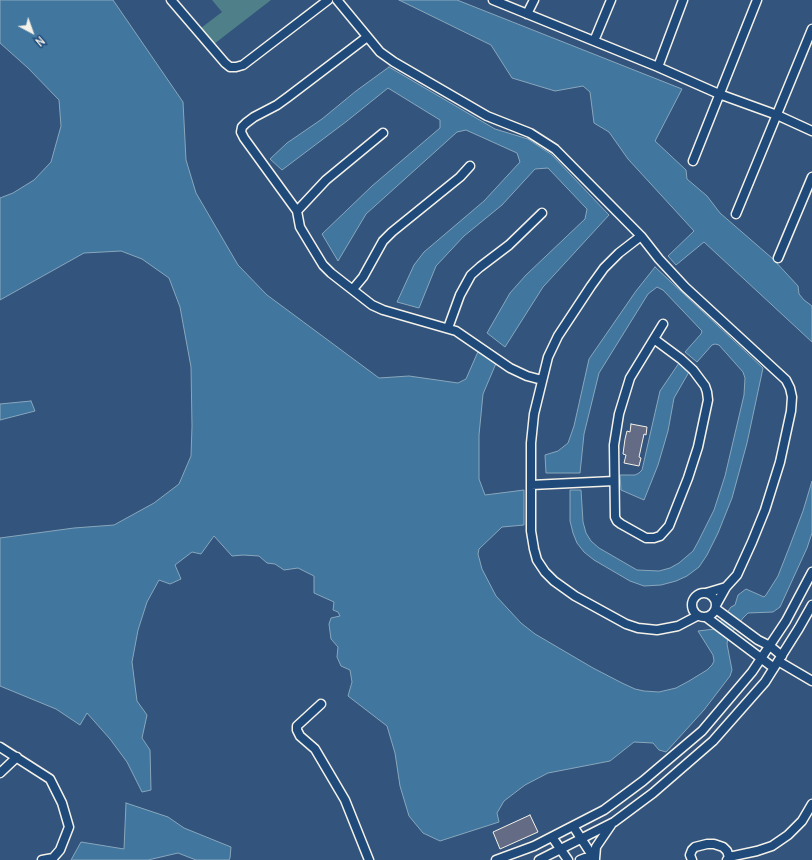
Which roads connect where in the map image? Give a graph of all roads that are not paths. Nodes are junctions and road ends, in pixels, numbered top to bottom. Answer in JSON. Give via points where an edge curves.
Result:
{"nodes":[{"id":1,"x":171,"y":0,"type":"edge"},
{"id":2,"x":328,"y":0,"type":"edge"},
{"id":3,"x":337,"y":0,"type":"edge"},
{"id":4,"x":493,"y":0,"type":"edge"},
{"id":5,"x":534,"y":0,"type":"edge"},
{"id":6,"x":611,"y":0,"type":"edge"},
{"id":7,"x":684,"y":0,"type":"edge"},
{"id":8,"x":757,"y":0,"type":"edge"},
{"id":9,"x":527,"y":14,"type":"junction"},
{"id":10,"x":812,"y":29,"type":"edge"},
{"id":11,"x":367,"y":37,"type":"junction"},
{"id":12,"x":594,"y":40,"type":"junction"},
{"id":13,"x":658,"y":67,"type":"junction"},
{"id":14,"x":719,"y":94,"type":"junction"},
{"id":15,"x":777,"y":115,"type":"junction"},
{"id":16,"x":812,"y":131,"type":"edge"},
{"id":17,"x":383,"y":133,"type":"dead end"},
{"id":18,"x":692,"y":161,"type":"dead end"},
{"id":19,"x":470,"y":166,"type":"dead end"},
{"id":20,"x":812,"y":177,"type":"edge"},
{"id":21,"x":297,"y":211,"type":"junction"},
{"id":22,"x":542,"y":213,"type":"dead end"},
{"id":23,"x":736,"y":214,"type":"dead end"},
{"id":24,"x":641,"y":236,"type":"junction"},
{"id":25,"x":778,"y":258,"type":"dead end"},
{"id":26,"x":353,"y":289,"type":"junction"},
{"id":27,"x":662,"y":324,"type":"dead end"},
{"id":28,"x":448,"y":328,"type":"junction"},
{"id":29,"x":654,"y":340,"type":"junction"},
{"id":30,"x":542,"y":380,"type":"junction"},
{"id":31,"x":614,"y":481,"type":"junction"},
{"id":32,"x":531,"y":485,"type":"junction"},
{"id":33,"x":812,"y":572,"type":"edge"},
{"id":34,"x":726,"y":587,"type":"junction"},
{"id":35,"x":706,"y":593,"type":"junction"},
{"id":36,"x":812,"y":604,"type":"edge"},
{"id":37,"x":691,"y":605,"type":"junction"},
{"id":38,"x":716,"y":607,"type":"junction"},
{"id":39,"x":701,"y":617,"type":"junction"},
{"id":40,"x":686,"y":621,"type":"junction"},
{"id":41,"x":777,"y":634,"type":"junction"},
{"id":42,"x":758,"y":640,"type":"junction"},
{"id":43,"x":770,"y":646,"type":"junction"},
{"id":44,"x":749,"y":650,"type":"junction"},
{"id":45,"x":761,"y":659,"type":"junction"},
{"id":46,"x":778,"y":662,"type":"junction"},
{"id":47,"x":755,"y":668,"type":"junction"},
{"id":48,"x":812,"y":681,"type":"edge"},
{"id":49,"x":321,"y":704,"type":"dead end"},
{"id":50,"x":0,"y":747,"type":"edge"},
{"id":51,"x":17,"y":757,"type":"junction"},
{"id":52,"x":0,"y":773,"type":"edge"},
{"id":53,"x":812,"y":804,"type":"edge"},
{"id":54,"x":612,"y":823,"type":"junction"},
{"id":55,"x":573,"y":826,"type":"junction"},
{"id":56,"x":552,"y":837,"type":"junction"},
{"id":57,"x":582,"y":839,"type":"junction"},
{"id":58,"x":560,"y":849,"type":"junction"},
{"id":59,"x":728,"y":858,"type":"edge"},
{"id":60,"x":53,"y":859,"type":"edge"},
{"id":61,"x":35,"y":860,"type":"edge"},
{"id":62,"x":42,"y":860,"type":"edge"},
{"id":63,"x":369,"y":860,"type":"edge"},
{"id":64,"x":496,"y":860,"type":"edge"},
{"id":65,"x":538,"y":860,"type":"edge"},
{"id":66,"x":568,"y":860,"type":"edge"},
{"id":67,"x":580,"y":860,"type":"edge"},
{"id":68,"x":595,"y":860,"type":"edge"},
{"id":69,"x":692,"y":860,"type":"edge"}],
"edges":[{"from":1,"to":2,"type":"street","via":[[230,67],[243,65]]},
{"from":3,"to":11,"type":"street"},
{"from":4,"to":9,"type":"street"},
{"from":5,"to":9,"type":"street"},
{"from":6,"to":12,"type":"street"},
{"from":7,"to":13,"type":"street"},
{"from":8,"to":14,"type":"street"},
{"from":9,"to":12,"type":"street"},
{"from":10,"to":15,"type":"street"},
{"from":11,"to":21,"type":"street","via":[[288,98],[254,117],[242,127],[244,138]]},
{"from":11,"to":24,"type":"street","via":[[380,52],[408,71],[487,116],[541,139],[564,157]]},
{"from":12,"to":13,"type":"street"},
{"from":13,"to":14,"type":"street"},
{"from":14,"to":15,"type":"street"},
{"from":14,"to":18,"type":"street"},
{"from":15,"to":16,"type":"street"},
{"from":15,"to":23,"type":"street"},
{"from":17,"to":21,"type":"street","via":[[326,180]]},
{"from":19,"to":26,"type":"street","via":[[388,236]]},
{"from":20,"to":25,"type":"street"},
{"from":21,"to":26,"type":"street","via":[[300,226],[323,265]]},
{"from":22,"to":28,"type":"street","via":[[509,245],[471,276],[460,295]]},
{"from":24,"to":30,"type":"street","via":[[619,253],[591,286],[558,336],[548,357]]},
{"from":24,"to":34,"type":"street","via":[[685,287],[779,373],[790,388],[791,411],[780,462],[765,510],[738,574]]},
{"from":26,"to":28,"type":"street","via":[[364,300],[383,310]]},
{"from":27,"to":29,"type":"street"},
{"from":28,"to":30,"type":"street","via":[[473,341],[510,368]]},
{"from":29,"to":31,"type":"street","via":[[630,378],[625,392],[615,438]]},
{"from":29,"to":31,"type":"street","via":[[693,370],[705,386],[708,400],[688,478],[665,532],[654,538],[646,538],[617,521]]},
{"from":30,"to":32,"type":"street","via":[[534,414]]},
{"from":31,"to":32,"type":"street"},
{"from":32,"to":40,"type":"street","via":[[531,531],[534,549],[537,560],[554,581],[575,596],[638,628],[666,629]]},
{"from":33,"to":41,"type":"street"},
{"from":34,"to":35,"type":"street"},
{"from":34,"to":38,"type":"street"},
{"from":35,"to":37,"type":"street","via":[[694,597]]},
{"from":35,"to":38,"type":"street","via":[[713,597]]},
{"from":36,"to":46,"type":"street"},
{"from":37,"to":39,"type":"street","via":[[694,613]]},
{"from":37,"to":40,"type":"street"},
{"from":38,"to":39,"type":"street","via":[[713,613]]},
{"from":38,"to":42,"type":"street"},
{"from":39,"to":40,"type":"street"},
{"from":39,"to":44,"type":"street"},
{"from":41,"to":42,"type":"street"},
{"from":41,"to":43,"type":"street"},
{"from":42,"to":43,"type":"street"},
{"from":43,"to":45,"type":"street"},
{"from":43,"to":46,"type":"street"},
{"from":44,"to":45,"type":"street"},
{"from":44,"to":47,"type":"street"},
{"from":45,"to":46,"type":"street"},
{"from":45,"to":47,"type":"street"},
{"from":46,"to":48,"type":"street"},
{"from":46,"to":54,"type":"street","via":[[765,682],[713,741],[653,793]]},
{"from":47,"to":55,"type":"street","via":[[702,731],[604,810]]},
{"from":49,"to":63,"type":"street","via":[[297,726],[297,730],[315,749],[345,800]]},
{"from":50,"to":51,"type":"street"},
{"from":51,"to":52,"type":"street"},
{"from":51,"to":60,"type":"street","via":[[50,779],[62,803],[69,827],[60,850]]},
{"from":53,"to":59,"type":"street","via":[[802,821],[772,846]]},
{"from":54,"to":57,"type":"street"},
{"from":54,"to":68,"type":"street","via":[[596,847]]},
{"from":55,"to":56,"type":"street"},
{"from":55,"to":57,"type":"street"},
{"from":56,"to":58,"type":"street"},
{"from":56,"to":64,"type":"street"},
{"from":57,"to":58,"type":"street"},
{"from":57,"to":68,"type":"street"},
{"from":58,"to":65,"type":"street"},
{"from":58,"to":66,"type":"street"},
{"from":59,"to":69,"type":"street","via":[[727,851],[722,847],[707,844],[692,850]]},
{"from":60,"to":62,"type":"street"},
{"from":61,"to":62,"type":"street"},
{"from":67,"to":68,"type":"street"}]}
